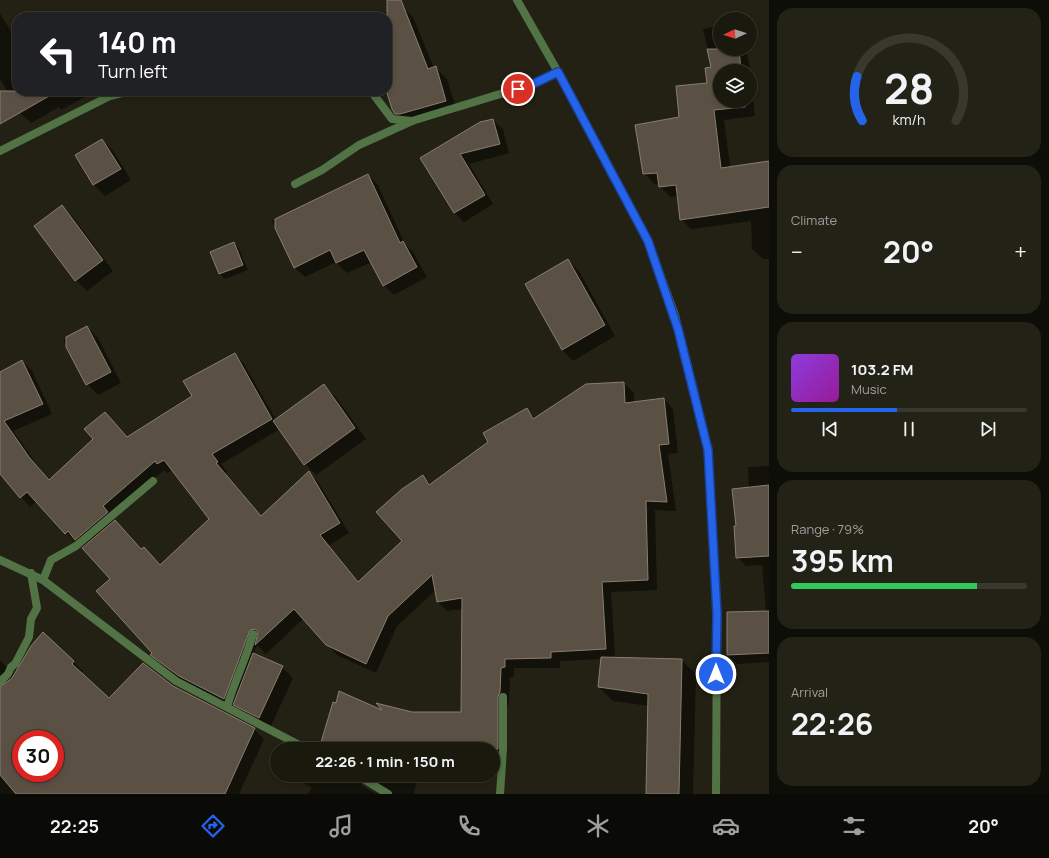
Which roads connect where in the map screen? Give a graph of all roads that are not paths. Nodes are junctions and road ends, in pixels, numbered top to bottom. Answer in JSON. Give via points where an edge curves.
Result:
{"nodes":[{"id":1,"x":517,"y":0,"type":"edge"},
{"id":2,"x":558,"y":72,"type":"junction"},
{"id":3,"x":110,"y":96,"type":"edge"},
{"id":4,"x":375,"y":96,"type":"edge"},
{"id":5,"x":412,"y":121,"type":"junction"},
{"id":6,"x":0,"y":151,"type":"edge"},
{"id":7,"x":295,"y":184,"type":"dead end"},
{"id":8,"x":153,"y":481,"type":"dead end"},
{"id":9,"x":0,"y":560,"type":"edge"},
{"id":10,"x":31,"y":573,"type":"junction"},
{"id":11,"x":43,"y":580,"type":"junction"},
{"id":12,"x":253,"y":634,"type":"dead end"},
{"id":13,"x":0,"y":682,"type":"edge"},
{"id":14,"x":504,"y":697,"type":"dead end"},
{"id":15,"x":227,"y":708,"type":"junction"},
{"id":16,"x":293,"y":742,"type":"edge"},
{"id":17,"x":368,"y":782,"type":"edge"},
{"id":18,"x":388,"y":794,"type":"edge"},
{"id":19,"x":500,"y":794,"type":"edge"},
{"id":20,"x":716,"y":794,"type":"edge"}],
"edges":[{"from":1,"to":2,"type":"street"},
{"from":2,"to":5,"type":"street","via":[[533,84]]},
{"from":2,"to":20,"type":"street","via":[[648,241],[675,315],[708,450],[717,614]]},
{"from":3,"to":6,"type":"street"},
{"from":4,"to":5,"type":"street","via":[[392,119]]},
{"from":5,"to":7,"type":"street","via":[[359,145],[322,170]]},
{"from":8,"to":11,"type":"street","via":[[76,546],[51,560]]},
{"from":9,"to":10,"type":"street"},
{"from":10,"to":11,"type":"street"},
{"from":10,"to":13,"type":"street","via":[[37,608],[31,619],[29,637],[15,664]]},
{"from":11,"to":15,"type":"street","via":[[176,681]]},
{"from":12,"to":15,"type":"street"},
{"from":14,"to":19,"type":"street"},
{"from":15,"to":16,"type":"street"},
{"from":17,"to":18,"type":"street"}]}
